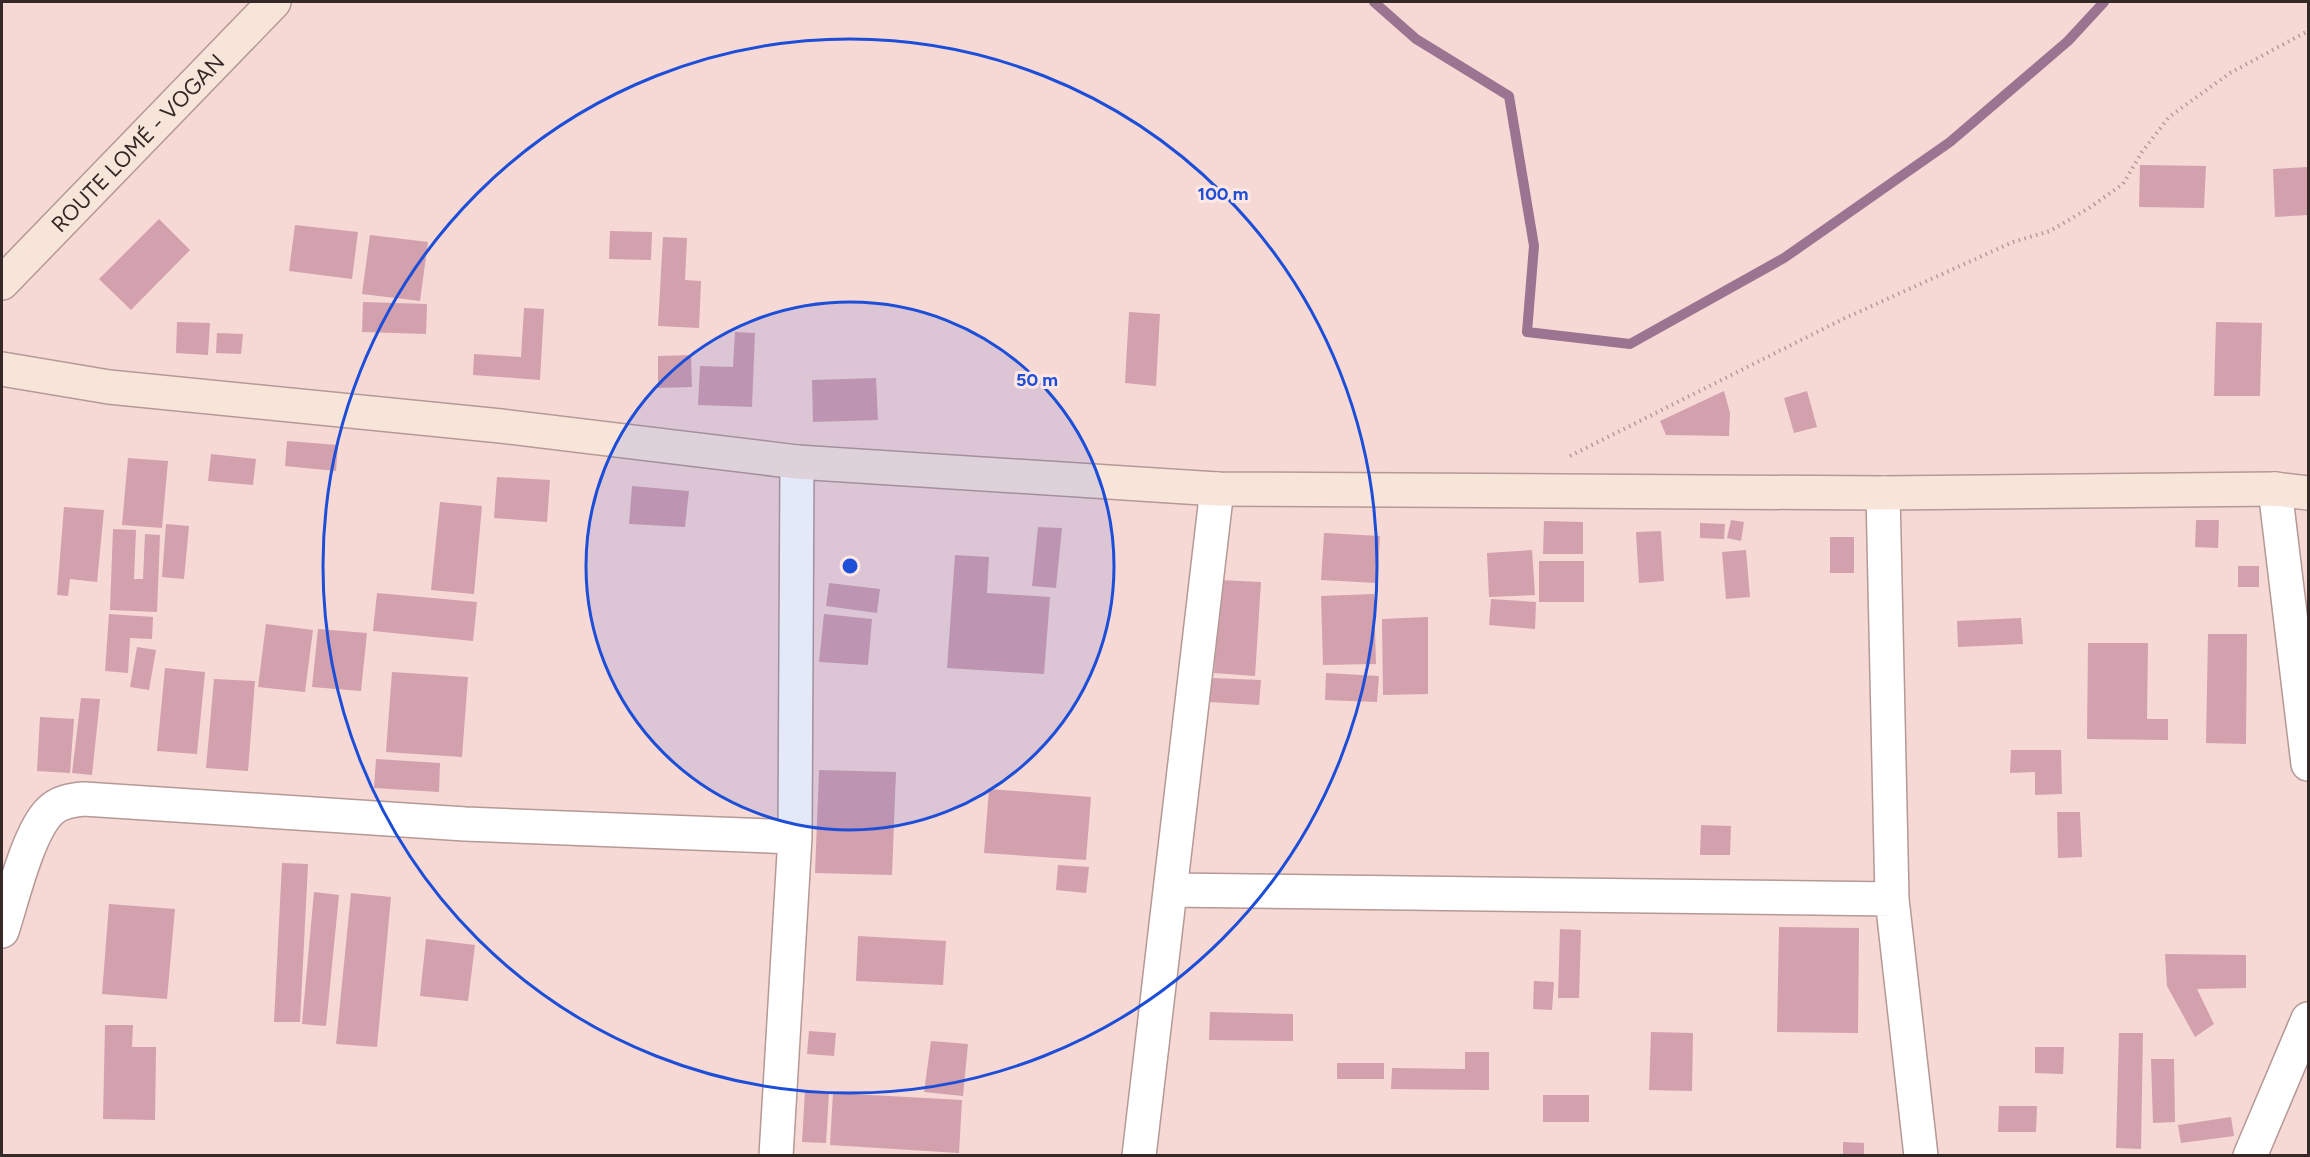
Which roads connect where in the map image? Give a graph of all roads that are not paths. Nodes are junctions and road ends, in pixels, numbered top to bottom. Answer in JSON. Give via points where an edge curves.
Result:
{"nodes":[{"id":1,"x":274,"y":2,"type":"edge"},
{"id":2,"x":2,"y":283,"type":"edge"},
{"id":3,"x":2,"y":369,"type":"edge"},
{"id":4,"x":797,"y":462,"type":"junction"},
{"id":5,"x":1217,"y":489,"type":"junction"},
{"id":6,"x":2275,"y":489,"type":"junction"},
{"id":7,"x":1883,"y":493,"type":"junction"},
{"id":8,"x":2308,"y":494,"type":"edge"},
{"id":9,"x":2308,"y":764,"type":"edge"},
{"id":10,"x":795,"y":837,"type":"junction"},
{"id":11,"x":1170,"y":890,"type":"junction"},
{"id":12,"x":1892,"y":899,"type":"junction"},
{"id":13,"x":2,"y":931,"type":"edge"},
{"id":14,"x":2308,"y":1019,"type":"edge"},
{"id":15,"x":776,"y":1155,"type":"edge"},
{"id":16,"x":1138,"y":1155,"type":"edge"},
{"id":17,"x":1921,"y":1155,"type":"edge"},
{"id":18,"x":2250,"y":1155,"type":"edge"}],
"edges":[{"from":1,"to":2,"type":"street","name":"ROUTE LOMÉ - VOGAN"},
{"from":3,"to":4,"type":"street","via":[[109,387],[501,426]]},
{"from":4,"to":5,"type":"street"},
{"from":4,"to":10,"type":"street"},
{"from":5,"to":7,"type":"street"},
{"from":5,"to":11,"type":"street"},
{"from":6,"to":7,"type":"street"},
{"from":6,"to":8,"type":"street"},
{"from":6,"to":9,"type":"street"},
{"from":7,"to":12,"type":"street"},
{"from":10,"to":13,"type":"street","via":[[477,824],[68,800],[51,809],[42,820]]},
{"from":10,"to":15,"type":"street"},
{"from":11,"to":12,"type":"street"},
{"from":11,"to":16,"type":"street"},
{"from":12,"to":17,"type":"street"},
{"from":14,"to":18,"type":"street"}]}
